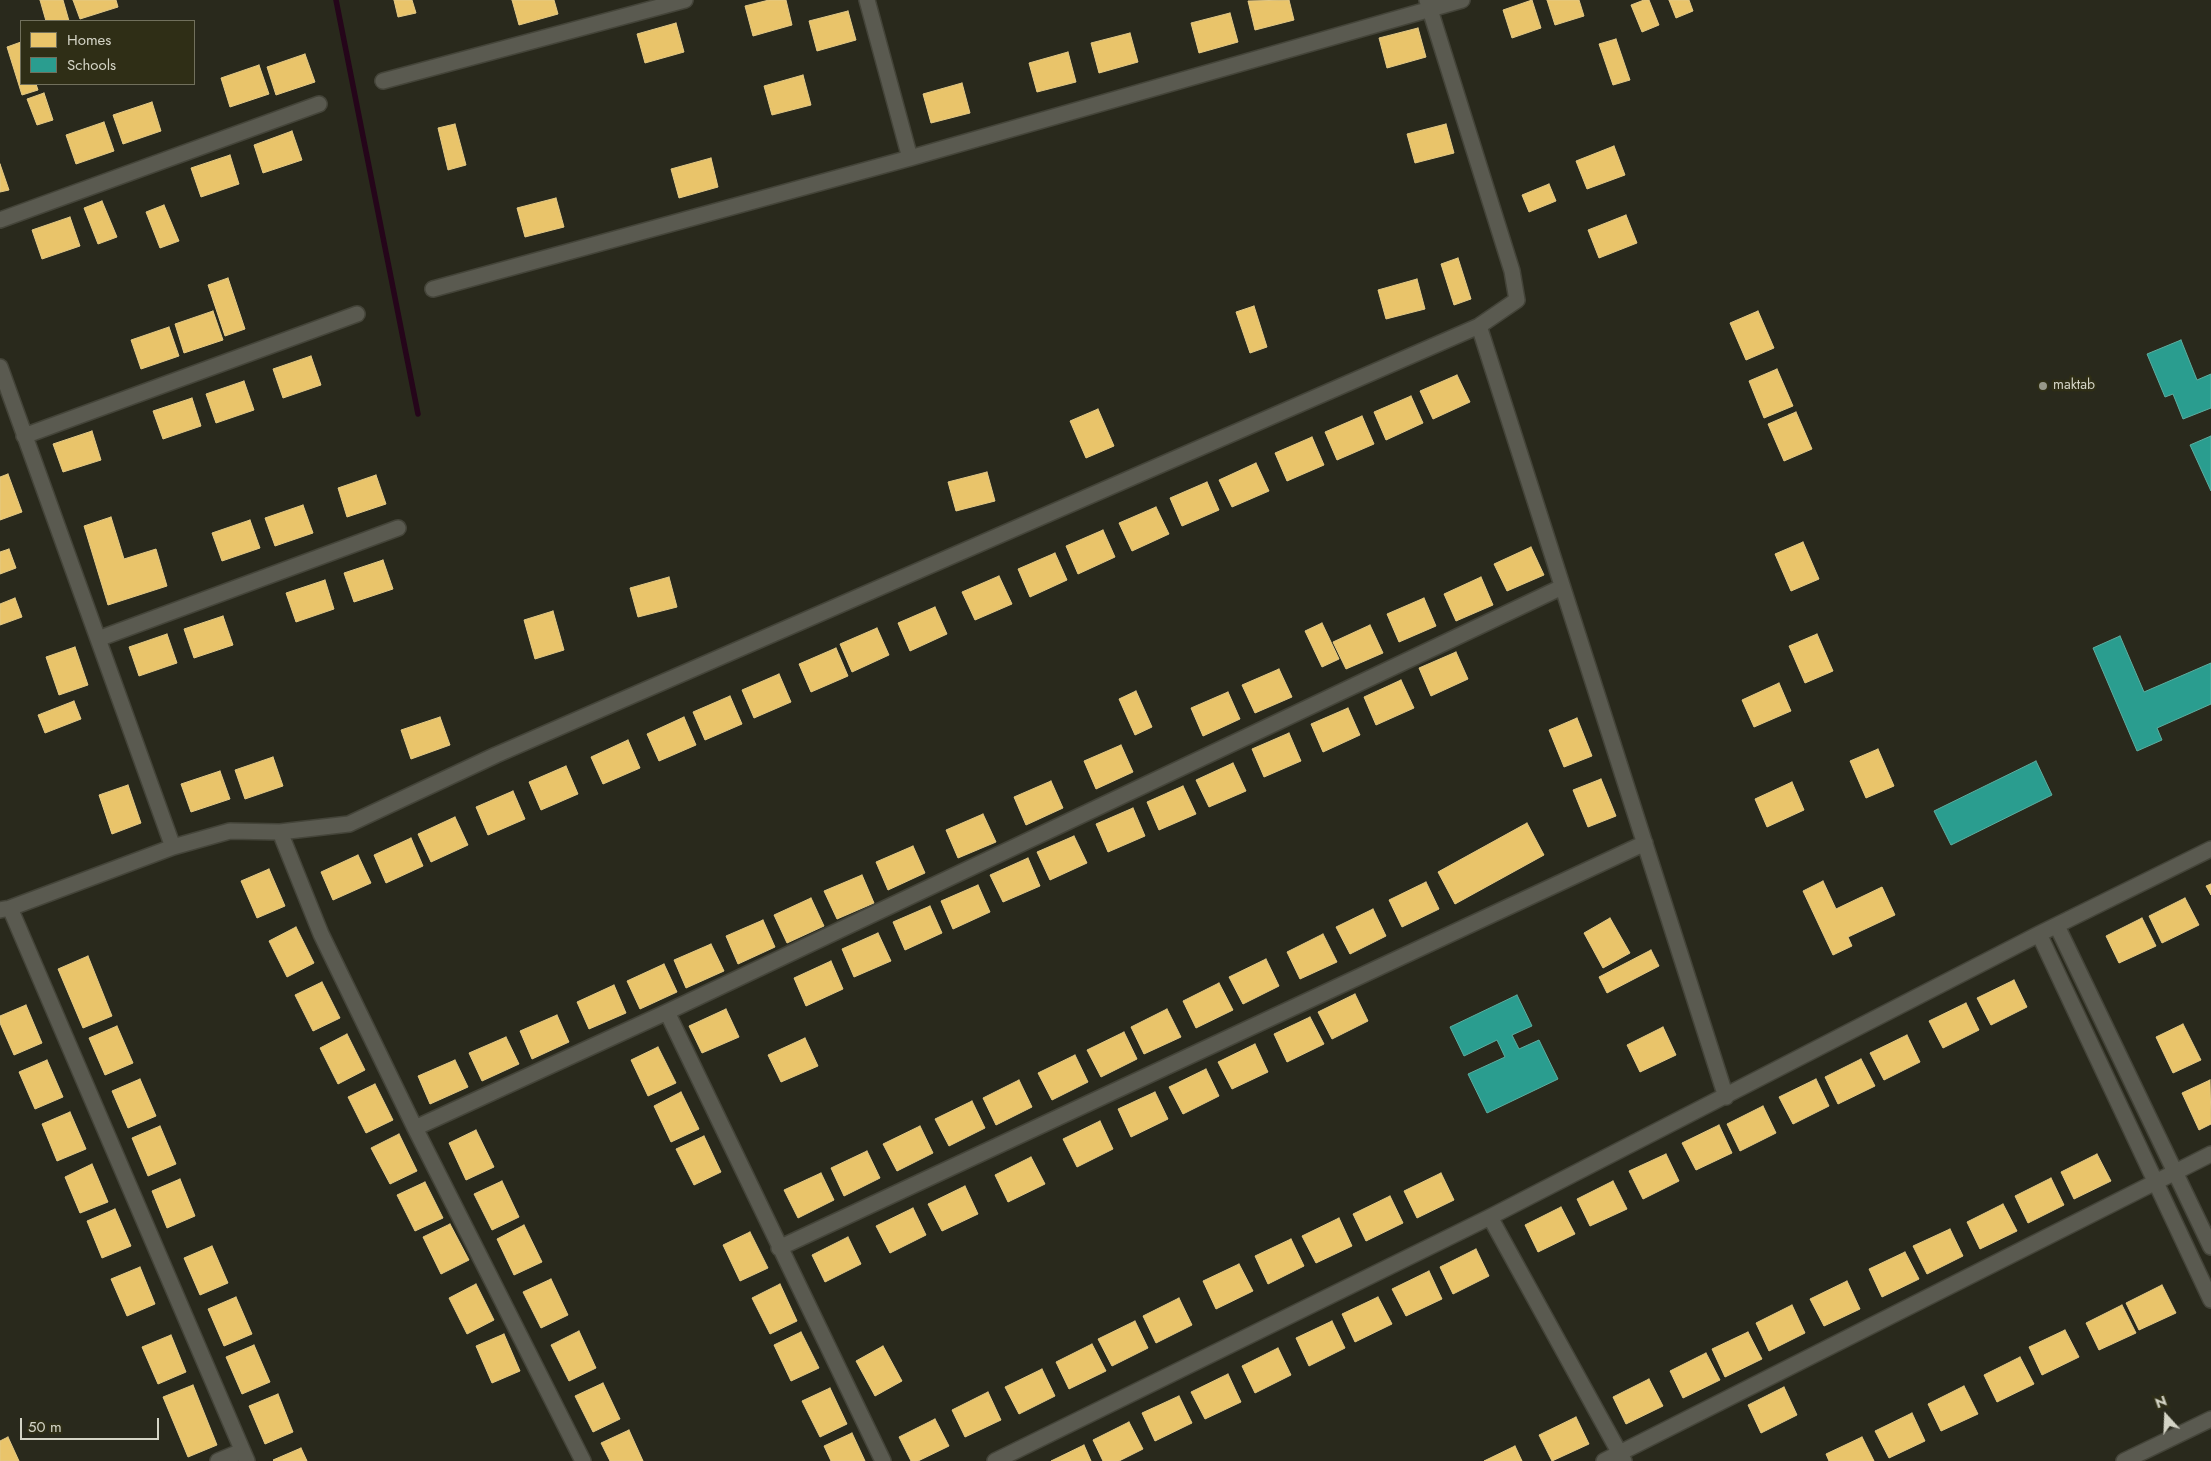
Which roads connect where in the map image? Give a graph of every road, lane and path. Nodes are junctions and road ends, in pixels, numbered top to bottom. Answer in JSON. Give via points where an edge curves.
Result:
{"nodes":[{"id":1,"x":685,"y":0,"type":"edge"},
{"id":2,"x":867,"y":0,"type":"edge"},
{"id":3,"x":1462,"y":0,"type":"edge"},
{"id":4,"x":1429,"y":5,"type":"edge"},
{"id":5,"x":383,"y":81,"type":"dead end"},
{"id":6,"x":319,"y":104,"type":"dead end"},
{"id":7,"x":910,"y":158,"type":"junction"},
{"id":8,"x":0,"y":220,"type":"edge"},
{"id":9,"x":433,"y":289,"type":"dead end"},
{"id":10,"x":357,"y":314,"type":"dead end"},
{"id":11,"x":1479,"y":326,"type":"junction"},
{"id":12,"x":0,"y":367,"type":"edge"},
{"id":13,"x":24,"y":436,"type":"junction"},
{"id":14,"x":398,"y":528,"type":"dead end"},
{"id":15,"x":1562,"y":587,"type":"junction"},
{"id":16,"x":98,"y":640,"type":"junction"},
{"id":17,"x":280,"y":832,"type":"junction"},
{"id":18,"x":1645,"y":843,"type":"junction"},
{"id":19,"x":173,"y":847,"type":"junction"},
{"id":20,"x":2211,"y":849,"type":"edge"},
{"id":21,"x":5,"y":909,"type":"edge"},
{"id":22,"x":2057,"y":926,"type":"junction"},
{"id":23,"x":2039,"y":934,"type":"junction"},
{"id":24,"x":667,"y":1012,"type":"junction"},
{"id":25,"x":1726,"y":1097,"type":"junction"},
{"id":26,"x":415,"y":1128,"type":"junction"},
{"id":27,"x":2211,"y":1154,"type":"edge"},
{"id":28,"x":2175,"y":1173,"type":"junction"},
{"id":29,"x":2155,"y":1184,"type":"junction"},
{"id":30,"x":1490,"y":1217,"type":"junction"},
{"id":31,"x":2211,"y":1247,"type":"edge"},
{"id":32,"x":779,"y":1248,"type":"junction"},
{"id":33,"x":2211,"y":1300,"type":"edge"},
{"id":34,"x":2211,"y":1419,"type":"edge"},
{"id":35,"x":244,"y":1456,"type":"edge"},
{"id":36,"x":1622,"y":1457,"type":"edge"},
{"id":37,"x":218,"y":1461,"type":"edge"},
{"id":38,"x":583,"y":1461,"type":"edge"},
{"id":39,"x":883,"y":1461,"type":"edge"},
{"id":40,"x":995,"y":1461,"type":"edge"},
{"id":41,"x":1604,"y":1461,"type":"edge"},
{"id":42,"x":2124,"y":1461,"type":"edge"}],
"edges":[{"from":1,"to":5,"type":"street"},
{"from":2,"to":7,"type":"street"},
{"from":3,"to":4,"type":"street"},
{"from":4,"to":7,"type":"street"},
{"from":4,"to":11,"type":"street","via":[[1512,271],[1517,300]]},
{"from":6,"to":8,"type":"street"},
{"from":7,"to":9,"type":"street"},
{"from":10,"to":13,"type":"street"},
{"from":11,"to":15,"type":"street"},
{"from":11,"to":17,"type":"street","via":[[496,755],[349,824]]},
{"from":12,"to":13,"type":"street"},
{"from":13,"to":16,"type":"street"},
{"from":14,"to":16,"type":"street"},
{"from":15,"to":18,"type":"street"},
{"from":15,"to":24,"type":"street"},
{"from":16,"to":19,"type":"street"},
{"from":17,"to":19,"type":"street","via":[[230,831]]},
{"from":17,"to":26,"type":"street","via":[[321,934]]},
{"from":18,"to":25,"type":"street"},
{"from":18,"to":32,"type":"street"},
{"from":19,"to":21,"type":"street"},
{"from":20,"to":22,"type":"street"},
{"from":21,"to":35,"type":"street"},
{"from":22,"to":23,"type":"street"},
{"from":22,"to":28,"type":"street"},
{"from":23,"to":25,"type":"street"},
{"from":23,"to":29,"type":"street"},
{"from":24,"to":26,"type":"street"},
{"from":24,"to":32,"type":"street"},
{"from":25,"to":30,"type":"street"},
{"from":26,"to":38,"type":"street"},
{"from":27,"to":28,"type":"street"},
{"from":28,"to":29,"type":"street"},
{"from":28,"to":31,"type":"street"},
{"from":29,"to":33,"type":"street"},
{"from":29,"to":36,"type":"street"},
{"from":30,"to":36,"type":"street"},
{"from":30,"to":40,"type":"street"},
{"from":32,"to":39,"type":"street"},
{"from":34,"to":42,"type":"street"},
{"from":35,"to":37,"type":"street"},
{"from":36,"to":41,"type":"street"}]}
